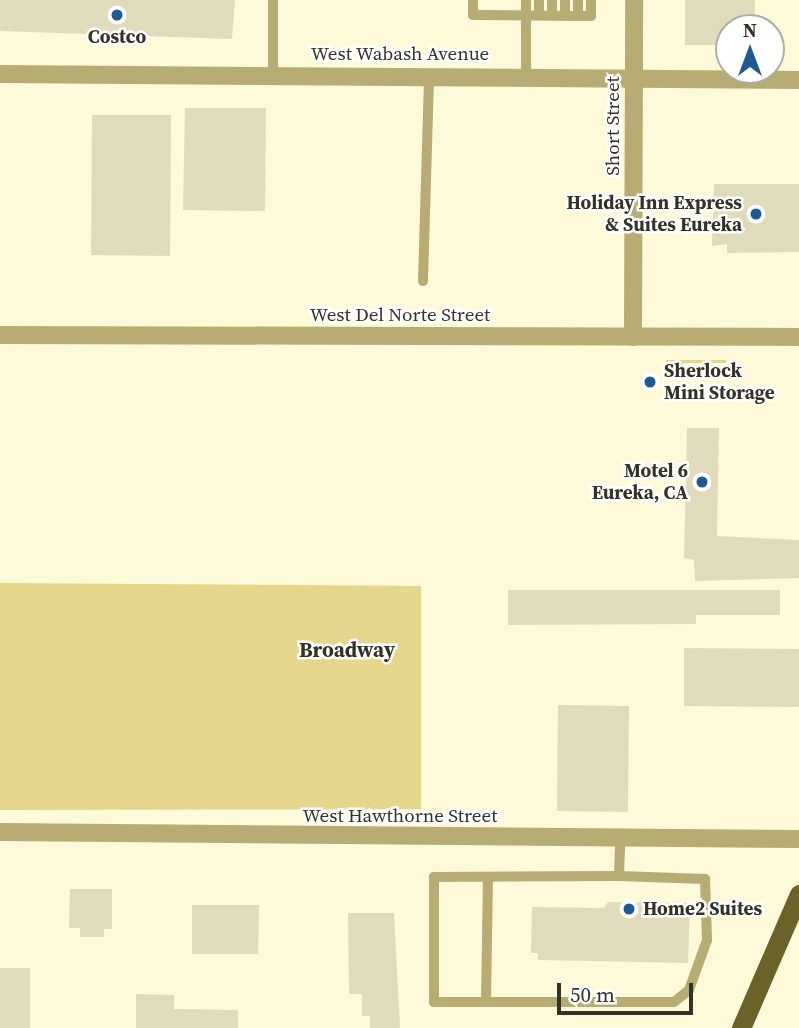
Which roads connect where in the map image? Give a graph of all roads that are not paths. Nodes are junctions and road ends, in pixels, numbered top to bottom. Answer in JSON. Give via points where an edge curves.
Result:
{"nodes":[{"id":1,"x":273,"y":0,"type":"edge"},
{"id":2,"x":473,"y":0,"type":"edge"},
{"id":3,"x":526,"y":0,"type":"edge"},
{"id":4,"x":539,"y":0,"type":"edge"},
{"id":5,"x":552,"y":0,"type":"edge"},
{"id":6,"x":565,"y":0,"type":"edge"},
{"id":7,"x":578,"y":0,"type":"edge"},
{"id":8,"x":591,"y":0,"type":"edge"},
{"id":9,"x":634,"y":0,"type":"edge"},
{"id":10,"x":526,"y":15,"type":"junction"},
{"id":11,"x":539,"y":15,"type":"junction"},
{"id":12,"x":552,"y":15,"type":"junction"},
{"id":13,"x":565,"y":15,"type":"junction"},
{"id":14,"x":578,"y":16,"type":"junction"},
{"id":15,"x":0,"y":74,"type":"edge"},
{"id":16,"x":273,"y":75,"type":"junction"},
{"id":17,"x":429,"y":75,"type":"junction"},
{"id":18,"x":526,"y":75,"type":"junction"},
{"id":19,"x":634,"y":79,"type":"junction"},
{"id":20,"x":799,"y":80,"type":"edge"},
{"id":21,"x":423,"y":281,"type":"dead end"},
{"id":22,"x":0,"y":335,"type":"edge"},
{"id":23,"x":633,"y":337,"type":"junction"},
{"id":24,"x":799,"y":337,"type":"edge"},
{"id":25,"x":0,"y":832,"type":"edge"},
{"id":26,"x":620,"y":839,"type":"junction"},
{"id":27,"x":799,"y":839,"type":"edge"},
{"id":28,"x":619,"y":876,"type":"junction"},
{"id":29,"x":488,"y":877,"type":"junction"},
{"id":30,"x":799,"y":894,"type":"edge"},
{"id":31,"x":486,"y":1002,"type":"junction"},
{"id":32,"x":741,"y":1028,"type":"edge"}],
"edges":[{"from":1,"to":16,"type":"lane"},
{"from":2,"to":10,"type":"lane","via":[[473,15]]},
{"from":3,"to":10,"type":"lane"},
{"from":4,"to":11,"type":"lane"},
{"from":5,"to":12,"type":"lane"},
{"from":6,"to":13,"type":"lane"},
{"from":7,"to":14,"type":"lane"},
{"from":8,"to":14,"type":"lane","via":[[591,16]]},
{"from":9,"to":19,"type":"street","name":"Short Street"},
{"from":10,"to":11,"type":"lane"},
{"from":10,"to":18,"type":"lane"},
{"from":11,"to":12,"type":"lane"},
{"from":12,"to":13,"type":"lane"},
{"from":13,"to":14,"type":"lane"},
{"from":15,"to":16,"type":"street","name":"West Wabash Avenue"},
{"from":16,"to":17,"type":"street","name":"West Wabash Avenue"},
{"from":17,"to":18,"type":"street","name":"West Wabash Avenue"},
{"from":17,"to":21,"type":"lane"},
{"from":18,"to":19,"type":"street","name":"West Wabash Avenue"},
{"from":19,"to":20,"type":"street","name":"West Wabash Avenue"},
{"from":19,"to":23,"type":"street","name":"Short Street"},
{"from":22,"to":23,"type":"street","name":"West Del Norte Street"},
{"from":23,"to":24,"type":"street","name":"West Del Norte Street"},
{"from":25,"to":26,"type":"street","name":"West Hawthorne Street"},
{"from":26,"to":27,"type":"street","name":"West Hawthorne Street"},
{"from":26,"to":28,"type":"lane"},
{"from":28,"to":29,"type":"lane"},
{"from":28,"to":31,"type":"lane","via":[[705,879],[707,940],[689,990],[674,1002]]},
{"from":29,"to":31,"type":"lane"},
{"from":29,"to":31,"type":"lane","via":[[434,877],[434,1002]]},
{"from":30,"to":32,"type":"highway"}]}
